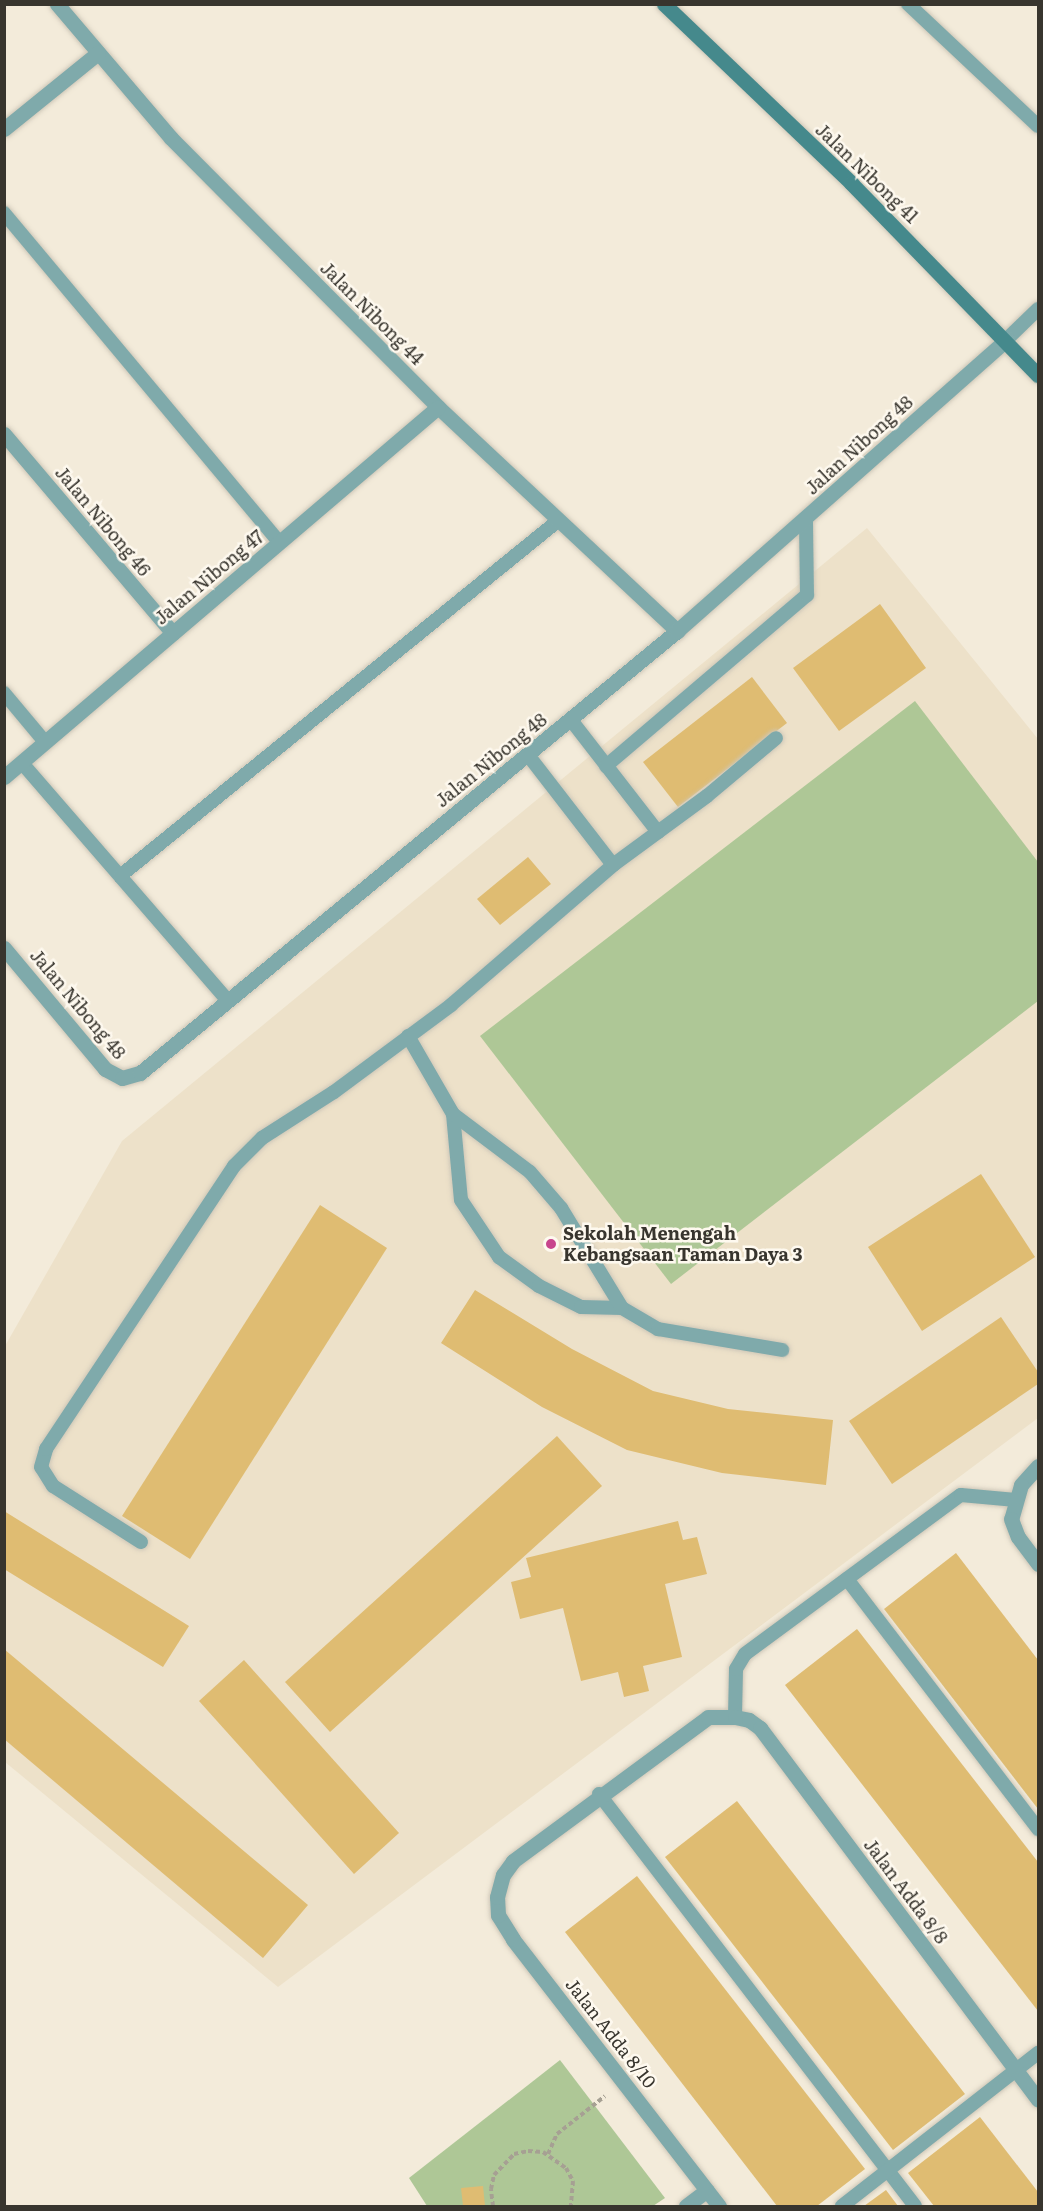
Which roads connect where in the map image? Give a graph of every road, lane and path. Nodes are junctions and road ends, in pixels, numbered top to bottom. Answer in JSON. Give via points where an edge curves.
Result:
{"nodes":[{"id":1,"x":57,"y":4,"type":"edge"},
{"id":2,"x":664,"y":4,"type":"edge"},
{"id":3,"x":908,"y":4,"type":"edge"},
{"id":4,"x":98,"y":53,"type":"junction"},
{"id":5,"x":1038,"y":126,"type":"edge"},
{"id":6,"x":4,"y":129,"type":"edge"},
{"id":7,"x":4,"y":213,"type":"edge"},
{"id":8,"x":1038,"y":309,"type":"edge"},
{"id":9,"x":1007,"y":339,"type":"junction"},
{"id":10,"x":1038,"y":375,"type":"edge"},
{"id":11,"x":438,"y":407,"type":"junction"},
{"id":12,"x":4,"y":434,"type":"edge"},
{"id":13,"x":806,"y":519,"type":"junction"},
{"id":14,"x":558,"y":520,"type":"junction"},
{"id":15,"x":279,"y":542,"type":"junction"},
{"id":16,"x":677,"y":631,"type":"junction"},
{"id":17,"x":172,"y":633,"type":"junction"},
{"id":18,"x":4,"y":693,"type":"edge"},
{"id":19,"x":570,"y":720,"type":"junction"},
{"id":20,"x":776,"y":738,"type":"dead end"},
{"id":21,"x":45,"y":742,"type":"junction"},
{"id":22,"x":528,"y":755,"type":"junction"},
{"id":23,"x":22,"y":762,"type":"junction"},
{"id":24,"x":606,"y":766,"type":"junction"},
{"id":25,"x":4,"y":777,"type":"edge"},
{"id":26,"x":658,"y":832,"type":"junction"},
{"id":27,"x":613,"y":865,"type":"junction"},
{"id":28,"x":120,"y":876,"type":"junction"},
{"id":29,"x":4,"y":948,"type":"edge"},
{"id":30,"x":228,"y":1001,"type":"junction"},
{"id":31,"x":408,"y":1036,"type":"junction"},
{"id":32,"x":453,"y":1114,"type":"junction"},
{"id":33,"x":622,"y":1308,"type":"junction"},
{"id":34,"x":782,"y":1350,"type":"dead end"},
{"id":35,"x":1038,"y":1466,"type":"edge"},
{"id":36,"x":1016,"y":1500,"type":"junction"},
{"id":37,"x":141,"y":1542,"type":"dead end"},
{"id":38,"x":1038,"y":1564,"type":"edge"},
{"id":39,"x":847,"y":1579,"type":"junction"},
{"id":40,"x":735,"y":1717,"type":"junction"},
{"id":41,"x":599,"y":1794,"type":"junction"},
{"id":42,"x":1038,"y":1829,"type":"edge"},
{"id":43,"x":1038,"y":2053,"type":"edge"},
{"id":44,"x":1017,"y":2070,"type":"junction"},
{"id":45,"x":623,"y":2082,"type":"junction"},
{"id":46,"x":1038,"y":2099,"type":"edge"},
{"id":47,"x":548,"y":2154,"type":"junction"},
{"id":48,"x":888,"y":2171,"type":"junction"},
{"id":49,"x":707,"y":2190,"type":"junction"},
{"id":50,"x":493,"y":2206,"type":"edge"},
{"id":51,"x":572,"y":2206,"type":"edge"},
{"id":52,"x":686,"y":2206,"type":"edge"},
{"id":53,"x":719,"y":2206,"type":"edge"},
{"id":54,"x":842,"y":2206,"type":"edge"},
{"id":55,"x":915,"y":2206,"type":"edge"}],
"edges":[{"from":1,"to":4,"type":"street","name":"Jalan Nibong 44"},
{"from":2,"to":9,"type":"main road","name":"Jalan Nibong 41"},
{"from":3,"to":5,"type":"lane"},
{"from":4,"to":6,"type":"street"},
{"from":4,"to":11,"type":"street","name":"Jalan Nibong 44","via":[[171,138]]},
{"from":7,"to":15,"type":"lane"},
{"from":8,"to":9,"type":"lane"},
{"from":9,"to":10,"type":"main road","name":"Jalan Nibong 41"},
{"from":9,"to":13,"type":"street","name":"Jalan Nibong 48"},
{"from":11,"to":14,"type":"street","name":"Jalan Nibong 44"},
{"from":11,"to":15,"type":"street","name":"Jalan Nibong 47"},
{"from":12,"to":17,"type":"street","name":"Jalan Nibong 46"},
{"from":13,"to":16,"type":"street","name":"Jalan Nibong 48"},
{"from":13,"to":24,"type":"lane","via":[[807,595]]},
{"from":14,"to":16,"type":"street","name":"Jalan Nibong 44"},
{"from":14,"to":28,"type":"lane"},
{"from":15,"to":17,"type":"street","name":"Jalan Nibong 47"},
{"from":16,"to":19,"type":"street","name":"Jalan Nibong 48"},
{"from":17,"to":21,"type":"street","name":"Jalan Nibong 47"},
{"from":18,"to":21,"type":"lane"},
{"from":19,"to":22,"type":"street","name":"Jalan Nibong 48"},
{"from":19,"to":24,"type":"lane"},
{"from":20,"to":26,"type":"lane"},
{"from":21,"to":23,"type":"street","name":"Jalan Nibong 47"},
{"from":22,"to":27,"type":"lane"},
{"from":22,"to":30,"type":"street","name":"Jalan Nibong 48"},
{"from":23,"to":25,"type":"street","name":"Jalan Nibong 47"},
{"from":23,"to":28,"type":"lane"},
{"from":24,"to":26,"type":"lane"},
{"from":26,"to":27,"type":"lane"},
{"from":27,"to":31,"type":"lane"},
{"from":28,"to":30,"type":"lane"},
{"from":29,"to":30,"type":"street","name":"Jalan Nibong 48","via":[[105,1069],[122,1078],[140,1073]]},
{"from":31,"to":32,"type":"lane"},
{"from":31,"to":37,"type":"lane","via":[[334,1092],[261,1138],[234,1166],[46,1449],[41,1467],[53,1485]]},
{"from":32,"to":33,"type":"lane","via":[[530,1172],[561,1208]]},
{"from":32,"to":33,"type":"lane","via":[[461,1200],[499,1257],[539,1286],[580,1307]]},
{"from":33,"to":34,"type":"lane","via":[[658,1329]]},
{"from":35,"to":36,"type":"street","via":[[1022,1485]]},
{"from":36,"to":38,"type":"street","via":[[1011,1519],[1018,1537]]},
{"from":36,"to":39,"type":"lane","via":[[961,1496]]},
{"from":39,"to":40,"type":"lane","via":[[746,1654],[736,1669]]},
{"from":39,"to":42,"type":"lane"},
{"from":40,"to":41,"type":"street","via":[[708,1717]]},
{"from":40,"to":44,"type":"street","name":"Jalan Adda 8/8","via":[[760,1728]]},
{"from":41,"to":45,"type":"street","name":"Jalan Adda 8/10","via":[[502,1875],[498,1915]]},
{"from":41,"to":48,"type":"lane"},
{"from":43,"to":44,"type":"lane"},
{"from":44,"to":46,"type":"street","name":"Jalan Adda 8/8"},
{"from":44,"to":48,"type":"lane"},
{"from":45,"to":47,"type":"path","via":[[557,2134]]},
{"from":45,"to":49,"type":"street","name":"Jalan Adda 8/10"},
{"from":47,"to":50,"type":"path","via":[[528,2151],[502,2163],[490,2189]]},
{"from":47,"to":51,"type":"path","via":[[566,2168],[573,2181]]},
{"from":48,"to":54,"type":"lane"},
{"from":48,"to":55,"type":"lane"},
{"from":49,"to":52,"type":"street"},
{"from":49,"to":53,"type":"street","name":"Jalan Adda 8/10"}]}
